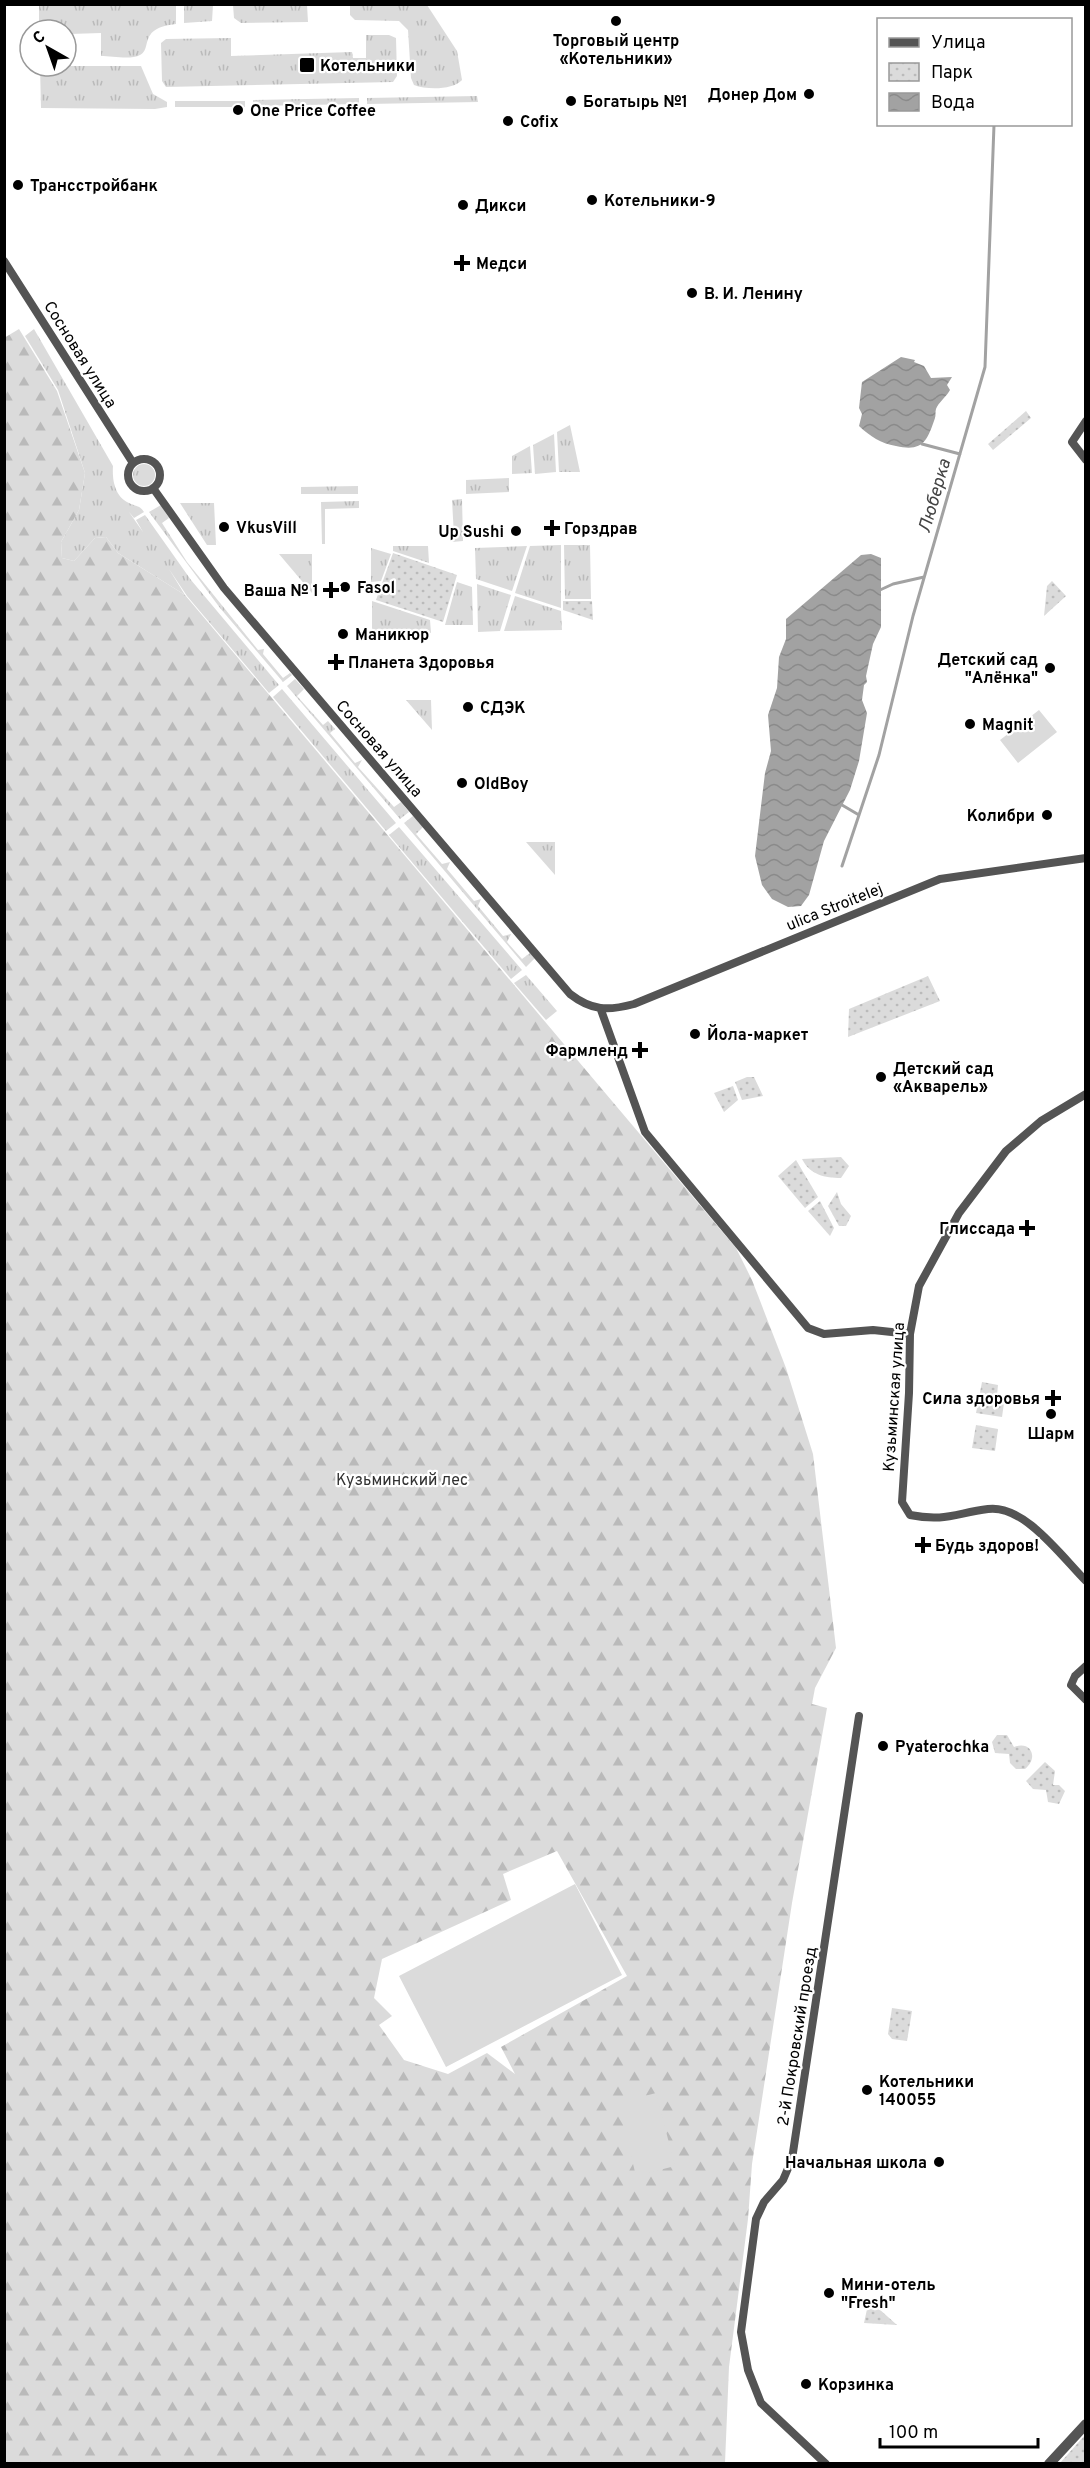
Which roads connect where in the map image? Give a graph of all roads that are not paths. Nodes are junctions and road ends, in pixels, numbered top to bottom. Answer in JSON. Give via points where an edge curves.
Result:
{"nodes":[{"id":1,"x":4,"y":261,"type":"edge"},
{"id":2,"x":1086,"y":421,"type":"edge"},
{"id":3,"x":1086,"y":460,"type":"edge"},
{"id":4,"x":133,"y":463,"type":"junction"},
{"id":5,"x":153,"y":488,"type":"junction"},
{"id":6,"x":1086,"y":858,"type":"edge"},
{"id":7,"x":601,"y":1010,"type":"junction"},
{"id":8,"x":1086,"y":1094,"type":"edge"},
{"id":9,"x":910,"y":1334,"type":"junction"},
{"id":10,"x":1086,"y":1581,"type":"edge"},
{"id":11,"x":1086,"y":1666,"type":"edge"},
{"id":12,"x":1086,"y":1700,"type":"edge"},
{"id":13,"x":859,"y":1716,"type":"dead end"},
{"id":14,"x":1086,"y":2424,"type":"edge"},
{"id":15,"x":826,"y":2463,"type":"edge"},
{"id":16,"x":1049,"y":2463,"type":"edge"}],
"edges":[{"from":1,"to":4,"type":"street","name":"Сосновая улица"},
{"from":2,"to":3,"type":"street","via":[[1072,442]]},
{"from":4,"to":5,"type":"street","name":"Сосновая улица","via":[[128,473],[132,486],[141,491]]},
{"from":4,"to":5,"type":"street","via":[[144,459],[157,466],[159,480]]},
{"from":5,"to":7,"type":"street","name":"Сосновая улица","via":[[224,588],[570,994],[584,1005]]},
{"from":6,"to":7,"type":"street","name":"ulica Stroitelej","via":[[940,879],[634,1004]]},
{"from":7,"to":9,"type":"street","via":[[645,1132],[808,1328],[824,1334],[873,1330]]},
{"from":8,"to":9,"type":"street","name":"Кузьминская улица","via":[[1041,1120],[1006,1151],[960,1213],[919,1286]]},
{"from":9,"to":10,"type":"street","name":"Кузьминская улица","via":[[902,1502],[910,1515],[932,1519],[987,1509],[1011,1511],[1030,1524]]},
{"from":11,"to":12,"type":"street","via":[[1071,1685]]},
{"from":13,"to":15,"type":"street","name":"2-й Покровский проезд","via":[[792,2159],[756,2220],[741,2320],[748,2370],[761,2403]]},
{"from":14,"to":16,"type":"street"}]}
